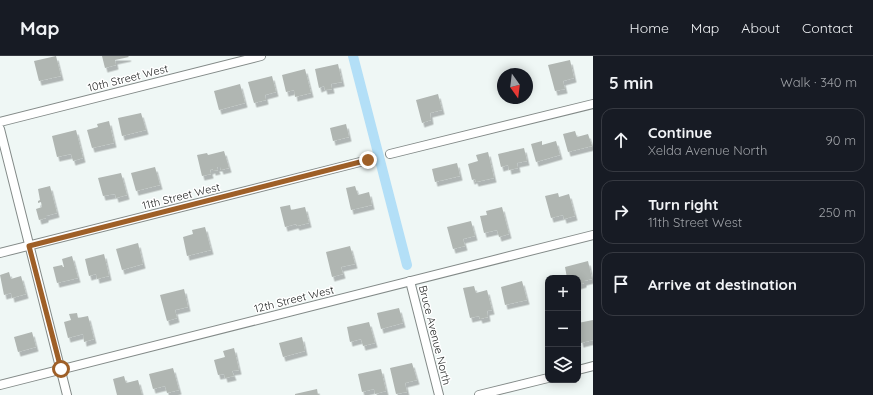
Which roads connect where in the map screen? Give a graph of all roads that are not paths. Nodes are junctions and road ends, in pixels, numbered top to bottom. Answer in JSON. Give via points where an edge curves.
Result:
{"nodes":[{"id":1,"x":261,"y":56,"type":"edge"},
{"id":2,"x":593,"y":104,"type":"edge"},
{"id":3,"x":0,"y":122,"type":"edge"},
{"id":4,"x":0,"y":129,"type":"edge"},
{"id":5,"x":390,"y":154,"type":"dead end"},
{"id":6,"x":368,"y":160,"type":"dead end"},
{"id":7,"x":593,"y":235,"type":"edge"},
{"id":8,"x":29,"y":246,"type":"junction"},
{"id":9,"x":0,"y":253,"type":"edge"},
{"id":10,"x":410,"y":281,"type":"junction"},
{"id":11,"x":593,"y":366,"type":"edge"},
{"id":12,"x":61,"y":369,"type":"junction"},
{"id":13,"x":581,"y":369,"type":"edge"},
{"id":14,"x":545,"y":379,"type":"edge"},
{"id":15,"x":0,"y":384,"type":"edge"},
{"id":16,"x":67,"y":395,"type":"edge"},
{"id":17,"x":439,"y":395,"type":"edge"},
{"id":18,"x":479,"y":395,"type":"edge"}],
"edges":[{"from":1,"to":3,"type":"street","name":"10th Street West"},
{"from":2,"to":5,"type":"street"},
{"from":4,"to":8,"type":"street"},
{"from":6,"to":8,"type":"street","name":"11th Street West"},
{"from":7,"to":10,"type":"street","name":"12th Street West"},
{"from":8,"to":9,"type":"street","name":"11th Street West"},
{"from":8,"to":12,"type":"street"},
{"from":10,"to":12,"type":"street","name":"12th Street West"},
{"from":10,"to":17,"type":"street","name":"Bruce Avenue North"},
{"from":11,"to":13,"type":"street"},
{"from":12,"to":15,"type":"street","name":"12th Street West"},
{"from":12,"to":16,"type":"street"},
{"from":14,"to":18,"type":"street"}]}
